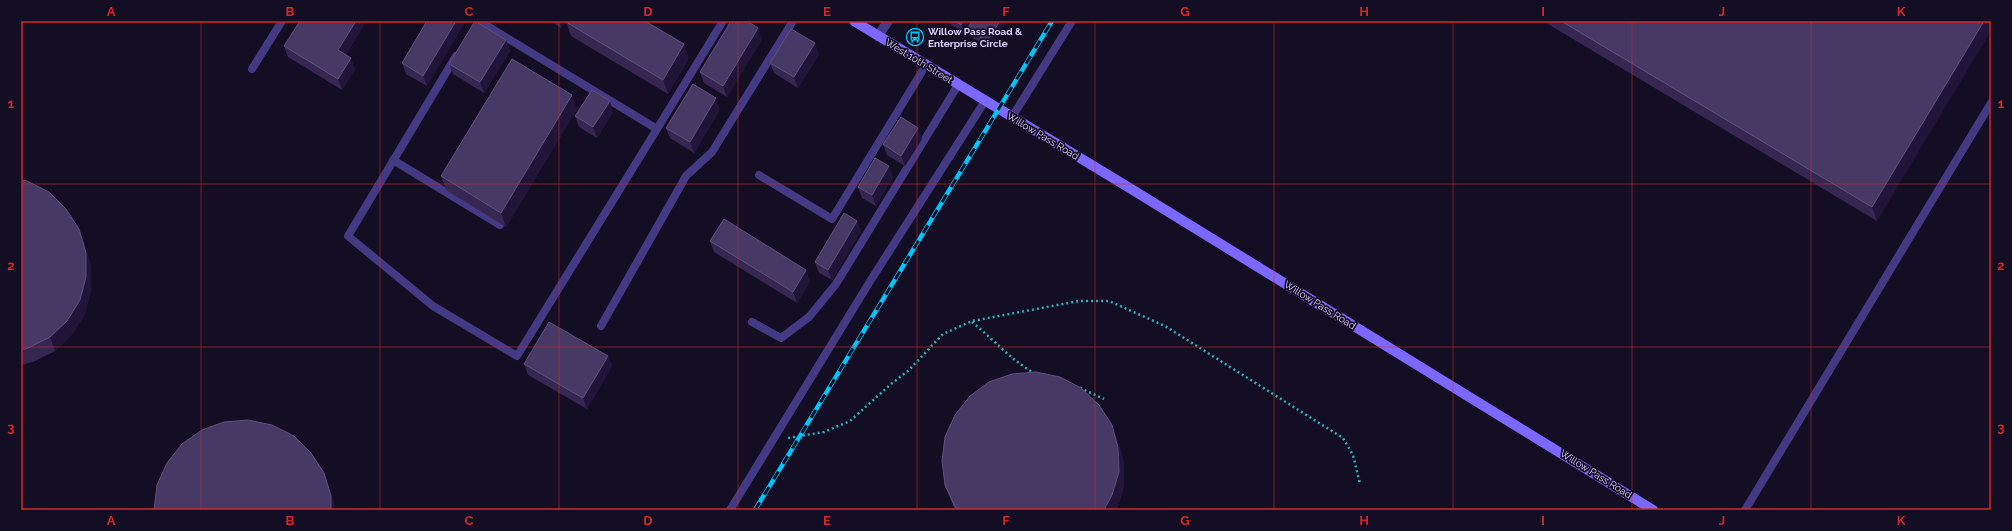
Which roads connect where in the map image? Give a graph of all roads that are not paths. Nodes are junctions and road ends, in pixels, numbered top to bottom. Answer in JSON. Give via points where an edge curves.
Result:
{"nodes":[{"id":1,"x":282,"y":21,"type":"edge"},
{"id":2,"x":723,"y":21,"type":"edge"},
{"id":3,"x":793,"y":21,"type":"edge"},
{"id":4,"x":888,"y":21,"type":"edge"},
{"id":5,"x":1072,"y":21,"type":"edge"},
{"id":6,"x":858,"y":22,"type":"edge"},
{"id":7,"x":476,"y":23,"type":"edge"},
{"id":8,"x":878,"y":36,"type":"junction"},
{"id":9,"x":461,"y":47,"type":"edge"},
{"id":10,"x":926,"y":65,"type":"junction"},
{"id":11,"x":252,"y":69,"type":"dead end"},
{"id":12,"x":958,"y":85,"type":"junction"},
{"id":13,"x":985,"y":101,"type":"junction"},
{"id":14,"x":1991,"y":103,"type":"edge"},
{"id":15,"x":1012,"y":117,"type":"junction"},
{"id":16,"x":657,"y":130,"type":"junction"},
{"id":17,"x":393,"y":160,"type":"junction"},
{"id":18,"x":759,"y":175,"type":"dead end"},
{"id":19,"x":500,"y":225,"type":"edge"},
{"id":20,"x":752,"y":322,"type":"dead end"},
{"id":21,"x":601,"y":326,"type":"dead end"},
{"id":22,"x":730,"y":510,"type":"edge"},
{"id":23,"x":1653,"y":510,"type":"edge"},
{"id":24,"x":1745,"y":510,"type":"edge"}],
"edges":[{"from":1,"to":11,"type":"lane"},
{"from":2,"to":16,"type":"lane"},
{"from":3,"to":21,"type":"lane","via":[[712,152],[686,176]]},
{"from":4,"to":8,"type":"street"},
{"from":5,"to":15,"type":"lane"},
{"from":6,"to":8,"type":"main road","name":"West 10th Street"},
{"from":7,"to":16,"type":"lane"},
{"from":8,"to":10,"type":"main road","name":"West 10th Street"},
{"from":9,"to":17,"type":"lane"},
{"from":10,"to":12,"type":"main road","name":"West 10th Street"},
{"from":10,"to":18,"type":"lane","via":[[832,219]]},
{"from":12,"to":13,"type":"main road","name":"West 10th Street"},
{"from":12,"to":20,"type":"lane","via":[[836,284],[809,316],[781,338]]},
{"from":13,"to":15,"type":"main road","name":"Willow Pass Road"},
{"from":13,"to":22,"type":"lane","via":[[869,283]]},
{"from":14,"to":24,"type":"lane"},
{"from":15,"to":23,"type":"main road","name":"Willow Pass Road"},
{"from":16,"to":17,"type":"lane","via":[[517,356],[433,306],[348,236]]},
{"from":17,"to":19,"type":"lane"}]}
